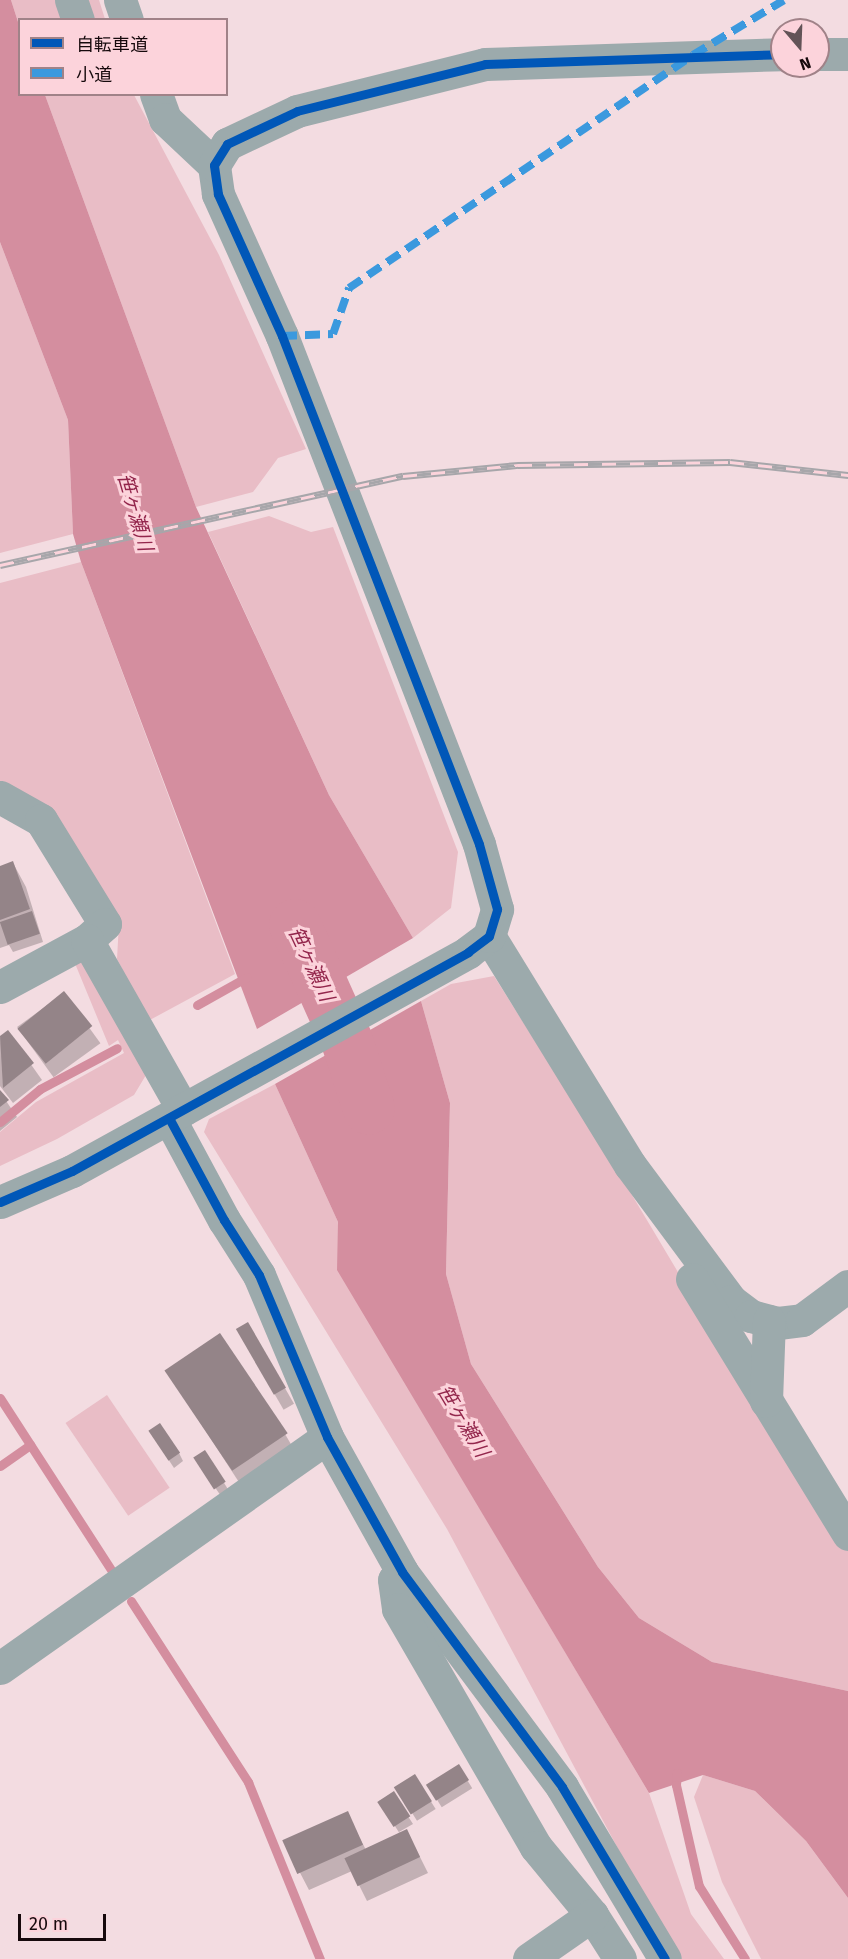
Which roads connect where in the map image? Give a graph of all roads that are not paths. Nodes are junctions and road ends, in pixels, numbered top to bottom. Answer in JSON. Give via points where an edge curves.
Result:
{"nodes":[{"id":1,"x":71,"y":0,"type":"edge"},
{"id":2,"x":120,"y":0,"type":"edge"},
{"id":3,"x":77,"y":18,"type":"edge"},
{"id":4,"x":127,"y":18,"type":"edge"},
{"id":5,"x":770,"y":54,"type":"edge"},
{"id":6,"x":830,"y":54,"type":"edge"},
{"id":7,"x":848,"y":54,"type":"edge"},
{"id":8,"x":157,"y":96,"type":"edge"},
{"id":9,"x":214,"y":165,"type":"junction"},
{"id":10,"x":0,"y":797,"type":"edge"},
{"id":11,"x":87,"y":940,"type":"junction"},
{"id":12,"x":479,"y":944,"type":"junction"},
{"id":13,"x":0,"y":987,"type":"edge"},
{"id":14,"x":183,"y":1110,"type":"junction"},
{"id":15,"x":630,"y":1165,"type":"junction"},
{"id":16,"x":0,"y":1202,"type":"edge"},
{"id":17,"x":848,"y":1286,"type":"edge"},
{"id":18,"x":769,"y":1321,"type":"junction"},
{"id":19,"x":766,"y":1401,"type":"junction"},
{"id":20,"x":327,"y":1437,"type":"junction"},
{"id":21,"x":848,"y":1534,"type":"edge"},
{"id":22,"x":402,"y":1572,"type":"junction"},
{"id":23,"x":0,"y":1668,"type":"edge"},
{"id":24,"x":592,"y":1916,"type":"junction"},
{"id":25,"x":529,"y":1959,"type":"edge"},
{"id":26,"x":620,"y":1959,"type":"edge"},
{"id":27,"x":665,"y":1959,"type":"edge"}],
"edges":[{"from":1,"to":3,"type":"street"},
{"from":2,"to":4,"type":"street"},
{"from":5,"to":9,"type":"street","via":[[485,64],[297,111],[227,144]]},
{"from":6,"to":7,"type":"street"},
{"from":8,"to":9,"type":"street","via":[[165,119]]},
{"from":9,"to":12,"type":"street","via":[[218,194],[282,336],[491,877],[497,909]]},
{"from":10,"to":11,"type":"street","via":[[41,820],[105,924]]},
{"from":11,"to":13,"type":"street"},
{"from":11,"to":14,"type":"street"},
{"from":12,"to":14,"type":"street"},
{"from":12,"to":15,"type":"street"},
{"from":14,"to":16,"type":"street","via":[[72,1172]]},
{"from":14,"to":20,"type":"street","via":[[259,1275]]},
{"from":15,"to":18,"type":"street","via":[[731,1301],[751,1316]]},
{"from":15,"to":19,"type":"street","via":[[670,1242]]},
{"from":17,"to":18,"type":"street","via":[[802,1320]]},
{"from":18,"to":19,"type":"street"},
{"from":19,"to":21,"type":"street"},
{"from":20,"to":22,"type":"street"},
{"from":20,"to":23,"type":"street"},
{"from":22,"to":24,"type":"street","via":[[394,1580],[398,1610],[536,1847]]},
{"from":22,"to":27,"type":"street","via":[[562,1787]]},
{"from":24,"to":25,"type":"street"},
{"from":24,"to":26,"type":"street"}]}
